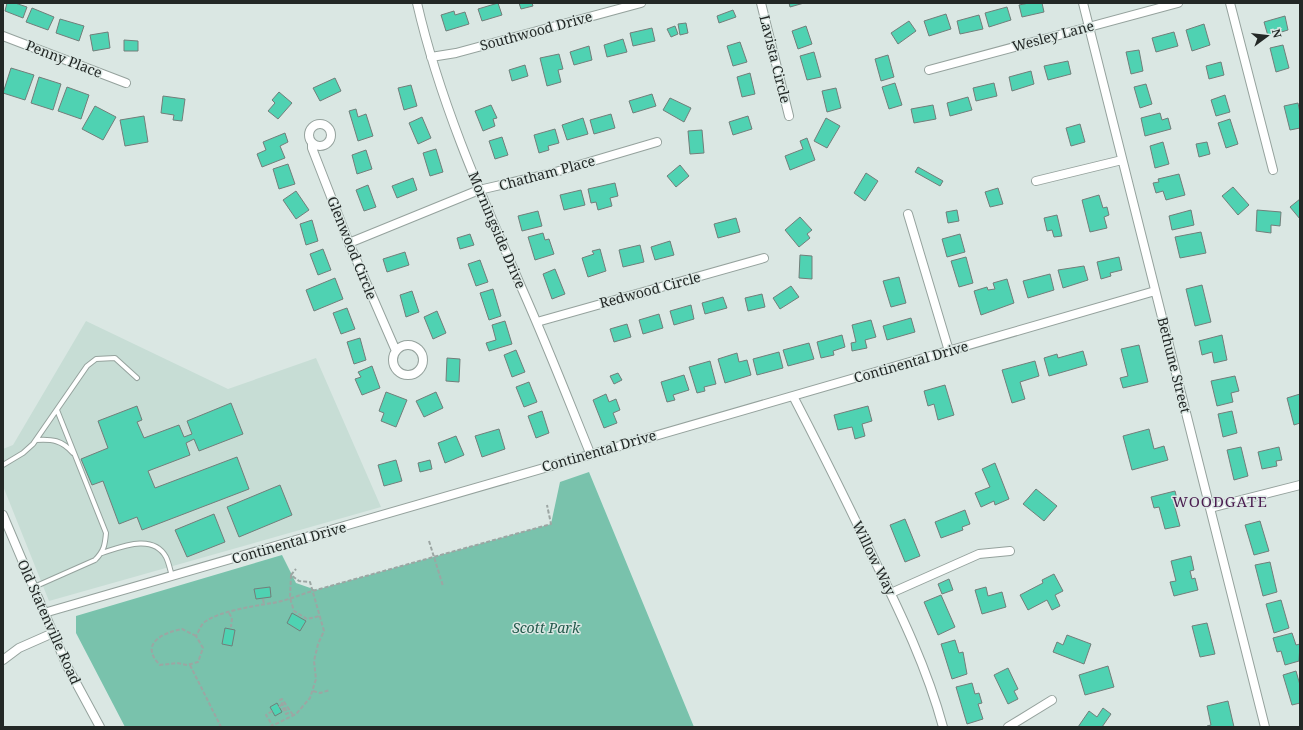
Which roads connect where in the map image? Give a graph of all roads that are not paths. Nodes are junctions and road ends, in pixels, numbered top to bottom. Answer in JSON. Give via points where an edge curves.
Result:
{"nodes":[{"id":1,"x":417,"y":3,"type":"edge"},
{"id":2,"x":641,"y":3,"type":"edge"},
{"id":3,"x":761,"y":3,"type":"edge"},
{"id":4,"x":1083,"y":3,"type":"edge"},
{"id":5,"x":1178,"y":3,"type":"edge"},
{"id":6,"x":1230,"y":3,"type":"edge"},
{"id":7,"x":1089,"y":26,"type":"junction"},
{"id":8,"x":3,"y":36,"type":"edge"},
{"id":9,"x":431,"y":57,"type":"junction"},
{"id":10,"x":929,"y":70,"type":"dead end"},
{"id":11,"x":126,"y":82,"type":"dead end"},
{"id":12,"x":789,"y":116,"type":"dead end"},
{"id":13,"x":657,"y":142,"type":"dead end"},
{"id":14,"x":312,"y":143,"type":"dead end"},
{"id":15,"x":1122,"y":160,"type":"junction"},
{"id":16,"x":1273,"y":170,"type":"dead end"},
{"id":17,"x":1036,"y":181,"type":"dead end"},
{"id":18,"x":479,"y":190,"type":"junction"},
{"id":19,"x":908,"y":214,"type":"dead end"},
{"id":20,"x":349,"y":243,"type":"junction"},
{"id":21,"x":764,"y":258,"type":"dead end"},
{"id":22,"x":1155,"y":291,"type":"junction"},
{"id":23,"x":536,"y":322,"type":"junction"},
{"id":24,"x":396,"y":351,"type":"dead end"},
{"id":25,"x":949,"y":351,"type":"junction"},
{"id":26,"x":137,"y":378,"type":"dead end"},
{"id":27,"x":793,"y":396,"type":"junction"},
{"id":28,"x":57,"y":410,"type":"junction"},
{"id":29,"x":36,"y":440,"type":"junction"},
{"id":30,"x":590,"y":453,"type":"junction"},
{"id":31,"x":75,"y":455,"type":"junction"},
{"id":32,"x":3,"y":465,"type":"edge"},
{"id":33,"x":1300,"y":485,"type":"edge"},
{"id":34,"x":1210,"y":508,"type":"junction"},
{"id":35,"x":3,"y":515,"type":"edge"},
{"id":36,"x":1010,"y":551,"type":"dead end"},
{"id":37,"x":102,"y":553,"type":"junction"},
{"id":38,"x":172,"y":577,"type":"junction"},
{"id":39,"x":33,"y":587,"type":"junction"},
{"id":40,"x":891,"y":593,"type":"junction"},
{"id":41,"x":44,"y":613,"type":"junction"},
{"id":42,"x":53,"y":633,"type":"junction"},
{"id":43,"x":3,"y":660,"type":"edge"},
{"id":44,"x":1052,"y":700,"type":"dead end"},
{"id":45,"x":100,"y":727,"type":"edge"},
{"id":46,"x":943,"y":727,"type":"edge"},
{"id":47,"x":1008,"y":727,"type":"edge"},
{"id":48,"x":1265,"y":727,"type":"edge"}],
"edges":[{"from":1,"to":9,"type":"street","name":"Morningside Drive"},
{"from":2,"to":9,"type":"street","name":"Southwood Drive","via":[[456,53]]},
{"from":3,"to":12,"type":"street","name":"Lavista Circle"},
{"from":4,"to":7,"type":"street","name":"Bethune Street"},
{"from":5,"to":7,"type":"street","name":"Wesley Lane"},
{"from":6,"to":16,"type":"street"},
{"from":7,"to":10,"type":"street","name":"Wesley Lane"},
{"from":7,"to":15,"type":"street","name":"Bethune Street"},
{"from":8,"to":11,"type":"street","name":"Penny Place"},
{"from":9,"to":18,"type":"street","name":"Morningside Drive","via":[[440,88]]},
{"from":13,"to":18,"type":"street","name":"Chatham Place","via":[[552,173]]},
{"from":14,"to":20,"type":"street","name":"Glenwood Circle"},
{"from":15,"to":17,"type":"street"},
{"from":15,"to":22,"type":"street","name":"Bethune Street"},
{"from":18,"to":20,"type":"street","name":"Chatham Place"},
{"from":18,"to":23,"type":"street","name":"Morningside Drive"},
{"from":19,"to":25,"type":"street"},
{"from":20,"to":24,"type":"street","name":"Glenwood Circle"},
{"from":21,"to":23,"type":"street","name":"Redwood Circle"},
{"from":22,"to":25,"type":"street","name":"Continental Drive"},
{"from":22,"to":34,"type":"street","name":"Bethune Street"},
{"from":23,"to":30,"type":"street","name":"Morningside Drive"},
{"from":25,"to":27,"type":"street","name":"Continental Drive"},
{"from":26,"to":28,"type":"lane","via":[[115,358],[96,359],[87,366]]},
{"from":27,"to":30,"type":"street","name":"Continental Drive"},
{"from":27,"to":40,"type":"street","name":"Willow Way","via":[[843,492]]},
{"from":28,"to":29,"type":"lane"},
{"from":28,"to":31,"type":"lane"},
{"from":29,"to":31,"type":"lane","via":[[60,441]]},
{"from":29,"to":32,"type":"lane","via":[[23,453]]},
{"from":30,"to":38,"type":"street","name":"Continental Drive"},
{"from":31,"to":37,"type":"lane","via":[[106,533],[106,544]]},
{"from":33,"to":34,"type":"street"},
{"from":34,"to":48,"type":"street","name":"Bethune Street"},
{"from":35,"to":39,"type":"street","name":"Old Statenville Road"},
{"from":36,"to":40,"type":"street","via":[[979,554]]},
{"from":37,"to":38,"type":"lane","via":[[145,543],[156,547],[166,556]]},
{"from":37,"to":39,"type":"lane","via":[[86,564]]},
{"from":38,"to":41,"type":"street","name":"Continental Drive"},
{"from":39,"to":41,"type":"street","name":"Old Statenville Road"},
{"from":40,"to":46,"type":"street","name":"Willow Way","via":[[913,639]]},
{"from":41,"to":42,"type":"street","name":"Old Statenville Road"},
{"from":42,"to":43,"type":"street","via":[[19,648]]},
{"from":42,"to":45,"type":"street","name":"Old Statenville Road","via":[[67,666]]},
{"from":44,"to":47,"type":"street"}]}
